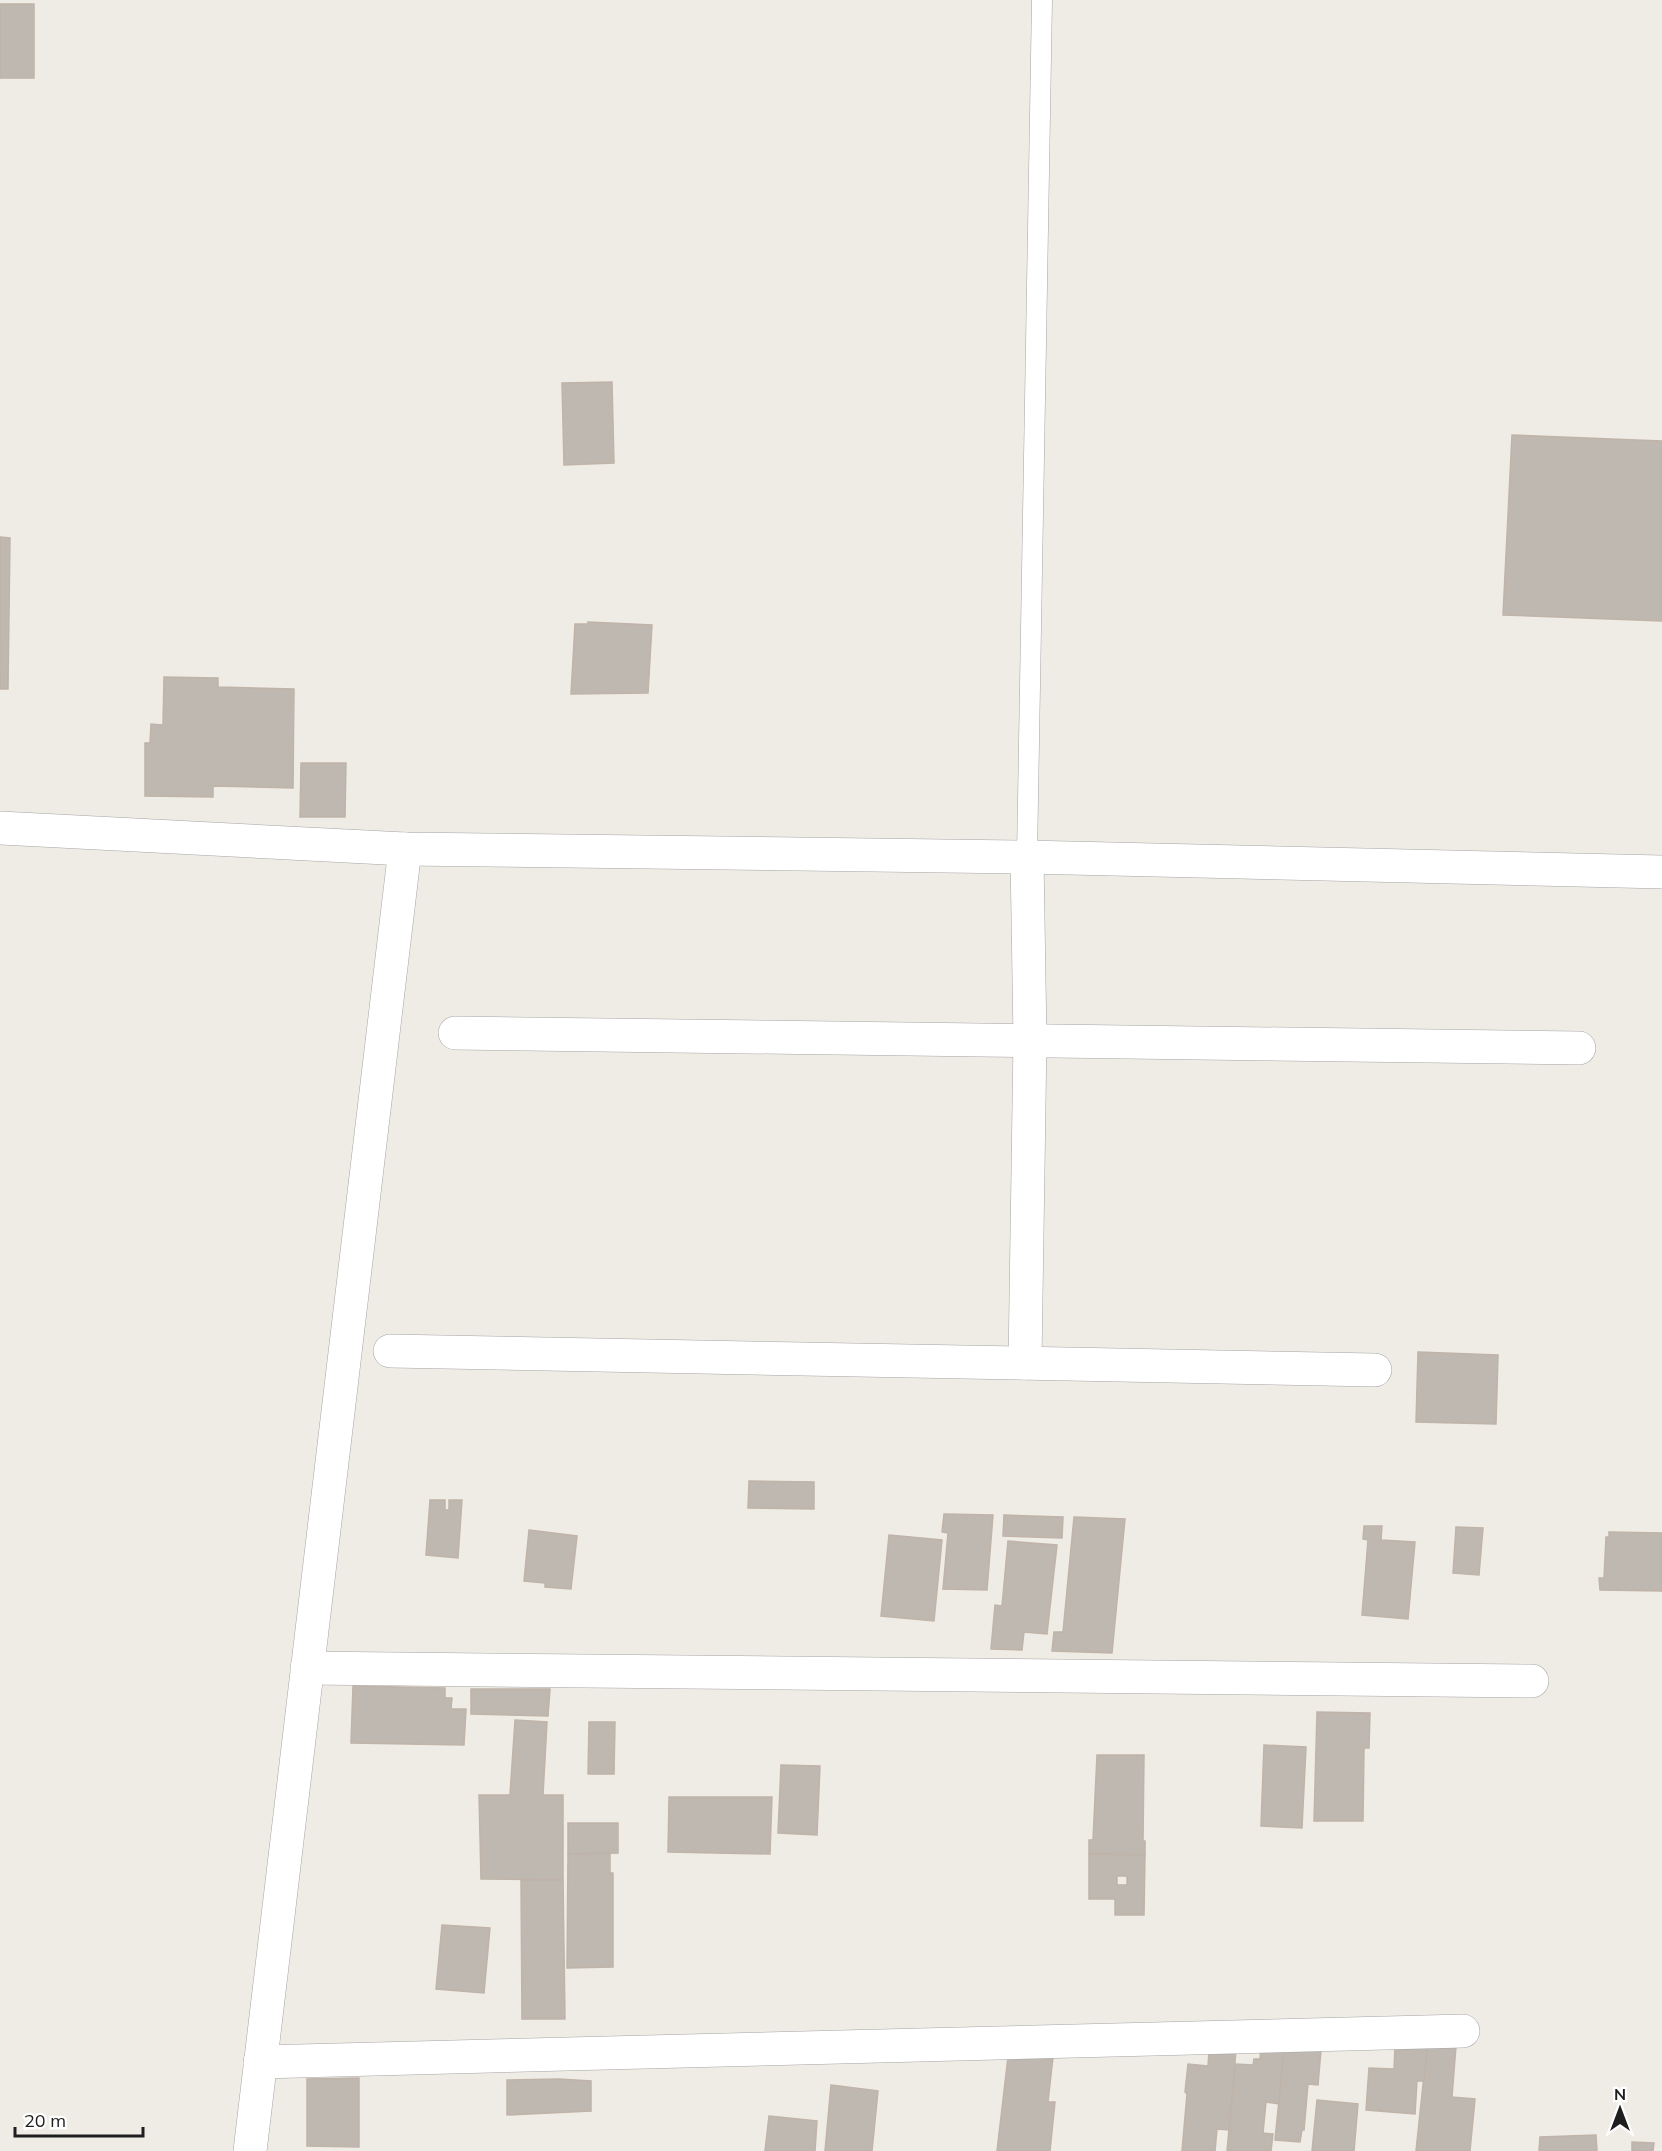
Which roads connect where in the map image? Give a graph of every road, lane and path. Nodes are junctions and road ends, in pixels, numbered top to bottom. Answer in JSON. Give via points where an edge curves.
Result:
{"nodes":[{"id":1,"x":1042,"y":0,"type":"edge"},
{"id":2,"x":0,"y":828,"type":"edge"},
{"id":3,"x":405,"y":849,"type":"junction"},
{"id":4,"x":1027,"y":857,"type":"junction"},
{"id":5,"x":1662,"y":872,"type":"edge"},
{"id":6,"x":455,"y":1033,"type":"dead end"},
{"id":7,"x":1030,"y":1040,"type":"junction"},
{"id":8,"x":1579,"y":1048,"type":"dead end"},
{"id":9,"x":390,"y":1351,"type":"dead end"},
{"id":10,"x":1025,"y":1363,"type":"junction"},
{"id":11,"x":1375,"y":1370,"type":"dead end"},
{"id":12,"x":307,"y":1668,"type":"junction"},
{"id":13,"x":1532,"y":1682,"type":"dead end"},
{"id":14,"x":1463,"y":2031,"type":"dead end"},
{"id":15,"x":260,"y":2062,"type":"junction"},
{"id":16,"x":250,"y":2151,"type":"edge"}],
"edges":[{"from":1,"to":4,"type":"lane"},
{"from":2,"to":3,"type":"street"},
{"from":3,"to":4,"type":"street"},
{"from":3,"to":12,"type":"street"},
{"from":4,"to":5,"type":"street"},
{"from":4,"to":7,"type":"street"},
{"from":6,"to":7,"type":"street"},
{"from":7,"to":8,"type":"street"},
{"from":7,"to":10,"type":"street"},
{"from":9,"to":10,"type":"street"},
{"from":10,"to":11,"type":"street"},
{"from":12,"to":13,"type":"street"},
{"from":12,"to":15,"type":"street"},
{"from":14,"to":15,"type":"street"},
{"from":15,"to":16,"type":"street"}]}
